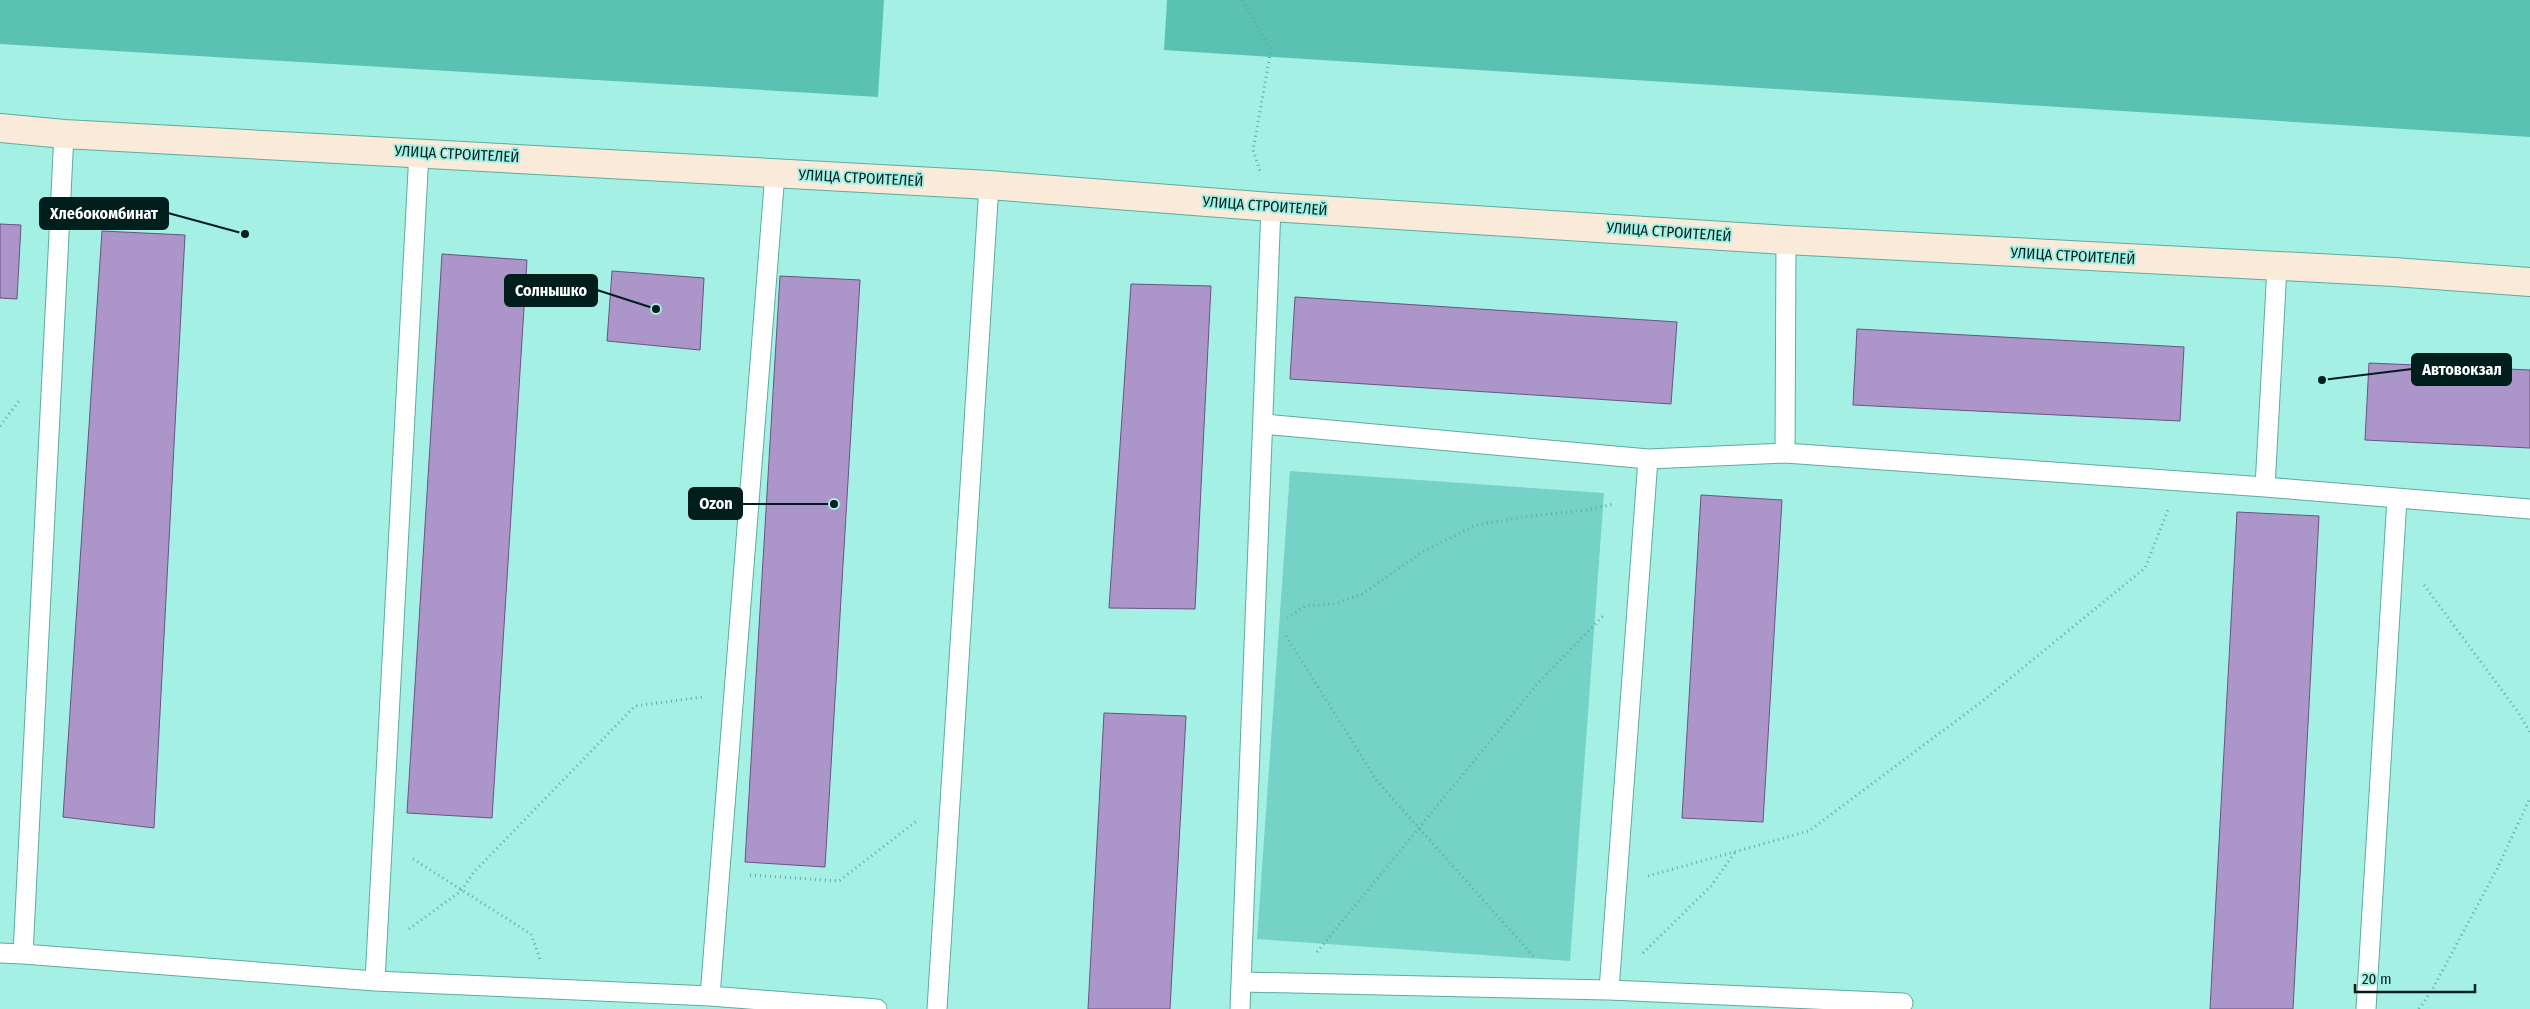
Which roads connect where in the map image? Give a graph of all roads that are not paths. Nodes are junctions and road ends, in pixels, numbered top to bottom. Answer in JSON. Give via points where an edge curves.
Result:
{"nodes":[{"id":1,"x":0,"y":128,"type":"edge"},
{"id":2,"x":64,"y":134,"type":"junction"},
{"id":3,"x":419,"y":152,"type":"junction"},
{"id":4,"x":775,"y":173,"type":"junction"},
{"id":5,"x":989,"y":185,"type":"junction"},
{"id":6,"x":1272,"y":207,"type":"junction"},
{"id":7,"x":1786,"y":240,"type":"junction"},
{"id":8,"x":2277,"y":267,"type":"junction"},
{"id":9,"x":2530,"y":282,"type":"edge"},
{"id":10,"x":1263,"y":424,"type":"junction"},
{"id":11,"x":1785,"y":453,"type":"junction"},
{"id":12,"x":1648,"y":459,"type":"junction"},
{"id":13,"x":2265,"y":487,"type":"junction"},
{"id":14,"x":2397,"y":498,"type":"junction"},
{"id":15,"x":2530,"y":509,"type":"edge"},
{"id":16,"x":0,"y":953,"type":"edge"},
{"id":17,"x":23,"y":954,"type":"junction"},
{"id":18,"x":375,"y":981,"type":"junction"},
{"id":19,"x":1242,"y":982,"type":"junction"},
{"id":20,"x":1609,"y":990,"type":"junction"},
{"id":21,"x":710,"y":996,"type":"junction"},
{"id":22,"x":1903,"y":1003,"type":"dead end"},
{"id":23,"x":877,"y":1009,"type":"edge"},
{"id":24,"x":937,"y":1009,"type":"edge"},
{"id":25,"x":1240,"y":1009,"type":"edge"},
{"id":26,"x":2366,"y":1009,"type":"edge"}],
"edges":[{"from":1,"to":2,"type":"main road","name":"УЛИЦА СТРОИТЕЛЕЙ"},
{"from":2,"to":3,"type":"main road","name":"УЛИЦА СТРОИТЕЛЕЙ"},
{"from":2,"to":17,"type":"lane"},
{"from":3,"to":4,"type":"main road","name":"УЛИЦА СТРОИТЕЛЕЙ"},
{"from":3,"to":18,"type":"lane"},
{"from":4,"to":5,"type":"main road","name":"УЛИЦА СТРОИТЕЛЕЙ"},
{"from":4,"to":21,"type":"lane"},
{"from":5,"to":6,"type":"main road","name":"УЛИЦА СТРОИТЕЛЕЙ"},
{"from":5,"to":24,"type":"lane"},
{"from":6,"to":7,"type":"main road","name":"УЛИЦА СТРОИТЕЛЕЙ"},
{"from":6,"to":10,"type":"lane"},
{"from":7,"to":8,"type":"main road","name":"УЛИЦА СТРОИТЕЛЕЙ"},
{"from":7,"to":11,"type":"lane"},
{"from":8,"to":9,"type":"main road","name":"УЛИЦА СТРОИТЕЛЕЙ"},
{"from":8,"to":13,"type":"lane"},
{"from":10,"to":12,"type":"lane"},
{"from":10,"to":19,"type":"lane"},
{"from":11,"to":12,"type":"lane"},
{"from":11,"to":13,"type":"lane"},
{"from":12,"to":20,"type":"lane"},
{"from":13,"to":14,"type":"lane"},
{"from":14,"to":15,"type":"lane"},
{"from":14,"to":26,"type":"lane"},
{"from":16,"to":17,"type":"lane"},
{"from":17,"to":18,"type":"lane"},
{"from":18,"to":21,"type":"lane"},
{"from":19,"to":20,"type":"lane"},
{"from":19,"to":25,"type":"lane"},
{"from":20,"to":22,"type":"lane"},
{"from":21,"to":23,"type":"lane"}]}
